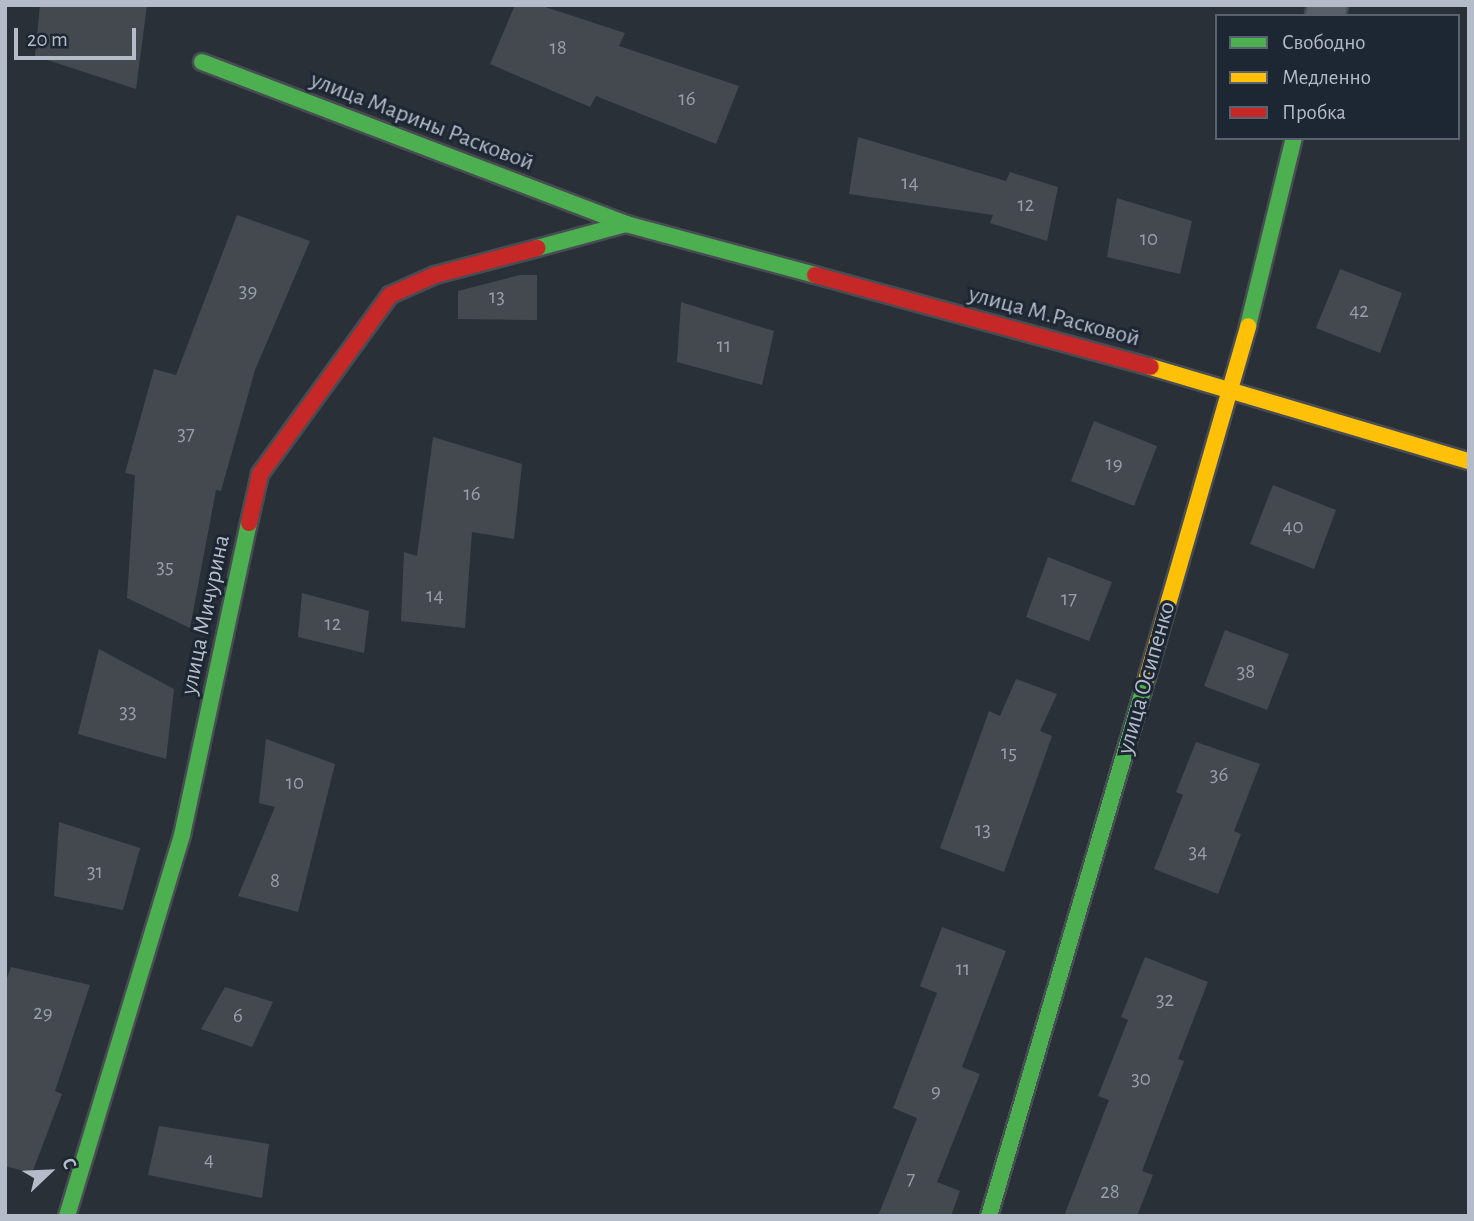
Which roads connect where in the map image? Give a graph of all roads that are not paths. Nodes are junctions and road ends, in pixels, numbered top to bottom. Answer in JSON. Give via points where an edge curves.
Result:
{"nodes":[{"id":1,"x":202,"y":62,"type":"dead end"},
{"id":2,"x":1294,"y":140,"type":"edge"},
{"id":3,"x":626,"y":225,"type":"junction"},
{"id":4,"x":1232,"y":388,"type":"junction"},
{"id":5,"x":1469,"y":461,"type":"edge"},
{"id":6,"x":67,"y":1216,"type":"edge"},
{"id":7,"x":989,"y":1216,"type":"edge"}],
"edges":[{"from":1,"to":3,"type":"street","name":"улица Марины Расковой"},
{"from":2,"to":4,"type":"street","name":"улица Осипенко"},
{"from":3,"to":4,"type":"street","name":"улица М.Расковой"},
{"from":3,"to":6,"type":"street","name":"улица Мичурина","via":[[435,275],[390,295],[260,474],[181,835]]},
{"from":4,"to":5,"type":"street","name":"улица М.Расковой"},
{"from":4,"to":7,"type":"street","name":"улица Осипенко"}]}
